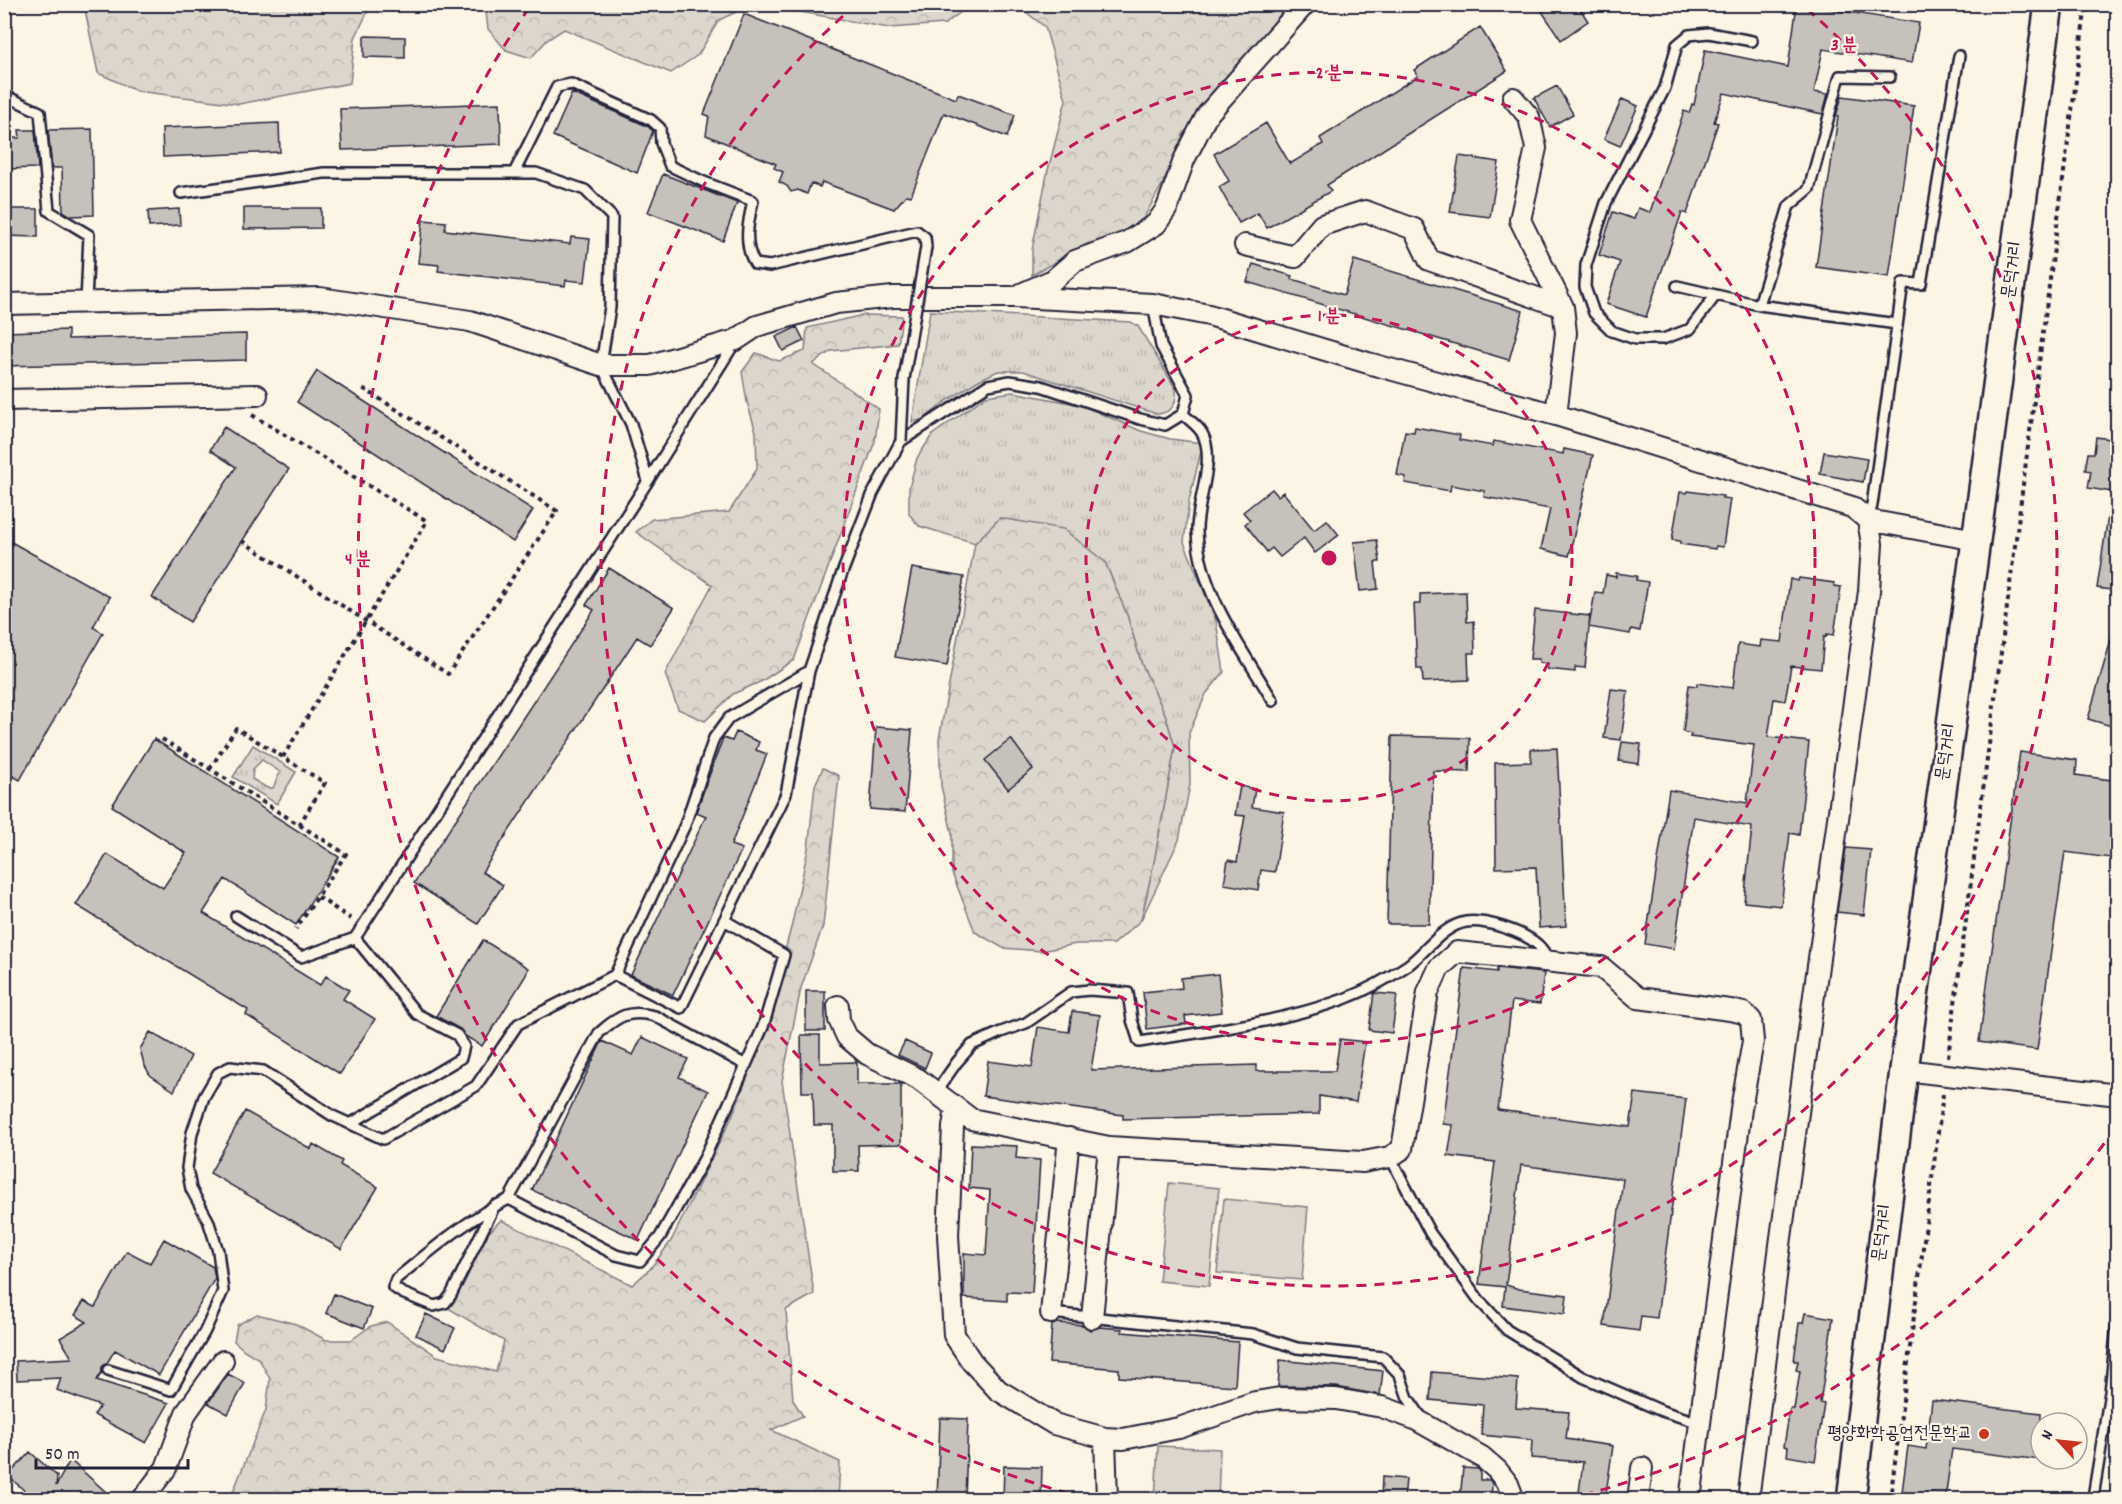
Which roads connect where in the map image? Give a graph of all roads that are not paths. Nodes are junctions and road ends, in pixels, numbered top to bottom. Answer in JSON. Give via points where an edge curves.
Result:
{"nodes":[{"id":1,"x":1305,"y":4,"type":"edge"},
{"id":2,"x":2049,"y":4,"type":"edge"},
{"id":3,"x":1752,"y":41,"type":"dead end"},
{"id":4,"x":1959,"y":56,"type":"dead end"},
{"id":5,"x":1890,"y":77,"type":"dead end"},
{"id":6,"x":4,"y":95,"type":"edge"},
{"id":7,"x":1513,"y":98,"type":"dead end"},
{"id":8,"x":514,"y":173,"type":"junction"},
{"id":9,"x":181,"y":193,"type":"dead end"},
{"id":10,"x":1245,"y":245,"type":"dead end"},
{"id":11,"x":1677,"y":286,"type":"dead end"},
{"id":12,"x":1716,"y":295,"type":"junction"},
{"id":13,"x":1015,"y":297,"type":"junction"},
{"id":14,"x":86,"y":303,"type":"junction"},
{"id":15,"x":4,"y":304,"type":"edge"},
{"id":16,"x":1153,"y":304,"type":"junction"},
{"id":17,"x":1759,"y":305,"type":"junction"},
{"id":18,"x":1563,"y":307,"type":"junction"},
{"id":19,"x":1897,"y":324,"type":"junction"},
{"id":20,"x":736,"y":340,"type":"junction"},
{"id":21,"x":601,"y":365,"type":"junction"},
{"id":22,"x":257,"y":395,"type":"dead end"},
{"id":23,"x":4,"y":400,"type":"edge"},
{"id":24,"x":1183,"y":414,"type":"junction"},
{"id":25,"x":1556,"y":415,"type":"junction"},
{"id":26,"x":901,"y":441,"type":"junction"},
{"id":27,"x":648,"y":481,"type":"junction"},
{"id":28,"x":1868,"y":520,"type":"junction"},
{"id":29,"x":1976,"y":540,"type":"junction"},
{"id":30,"x":809,"y":671,"type":"junction"},
{"id":31,"x":1273,"y":701,"type":"dead end"},
{"id":32,"x":236,"y":916,"type":"dead end"},
{"id":33,"x":724,"y":920,"type":"junction"},
{"id":34,"x":355,"y":938,"type":"junction"},
{"id":35,"x":1550,"y":962,"type":"junction"},
{"id":36,"x":615,"y":975,"type":"junction"},
{"id":37,"x":838,"y":1006,"type":"dead end"},
{"id":38,"x":746,"y":1065,"type":"junction"},
{"id":39,"x":1904,"y":1070,"type":"junction"},
{"id":40,"x":936,"y":1092,"type":"junction"},
{"id":41,"x":2118,"y":1095,"type":"edge"},
{"id":42,"x":956,"y":1108,"type":"junction"},
{"id":43,"x":350,"y":1124,"type":"junction"},
{"id":44,"x":1069,"y":1138,"type":"junction"},
{"id":45,"x":1108,"y":1147,"type":"junction"},
{"id":46,"x":1390,"y":1157,"type":"junction"},
{"id":47,"x":509,"y":1199,"type":"junction"},
{"id":48,"x":495,"y":1205,"type":"junction"},
{"id":49,"x":1051,"y":1313,"type":"joint"},
{"id":50,"x":2118,"y":1316,"type":"edge"},
{"id":51,"x":1092,"y":1318,"type":"junction"},
{"id":52,"x":222,"y":1361,"type":"dead end"},
{"id":53,"x":108,"y":1370,"type":"dead end"},
{"id":54,"x":1700,"y":1423,"type":"junction"},
{"id":55,"x":1425,"y":1424,"type":"junction"},
{"id":56,"x":1105,"y":1438,"type":"junction"},
{"id":57,"x":1642,"y":1468,"type":"dead end"},
{"id":58,"x":2094,"y":1491,"type":"dead end"},
{"id":59,"x":142,"y":1500,"type":"edge"},
{"id":60,"x":1107,"y":1500,"type":"edge"},
{"id":61,"x":1514,"y":1500,"type":"edge"},
{"id":62,"x":1638,"y":1500,"type":"edge"},
{"id":63,"x":1690,"y":1500,"type":"edge"},
{"id":64,"x":1748,"y":1500,"type":"edge"},
{"id":65,"x":1851,"y":1500,"type":"edge"}],
"edges":[{"from":1,"to":13,"type":"street","via":[[1207,115],[1184,160],[1167,208],[1156,224],[1126,242],[1076,261],[1053,280]]},
{"from":2,"to":29,"type":"main road","name":"문덕거리"},
{"from":3,"to":12,"type":"lane","via":[[1709,33],[1689,35],[1677,45],[1665,88],[1606,203],[1586,265],[1585,287],[1594,313],[1612,331],[1635,339],[1664,339],[1690,329]]},
{"from":4,"to":19,"type":"lane","via":[[1921,284],[1903,283]]},
{"from":5,"to":17,"type":"lane","via":[[1840,76],[1809,189],[1789,206]]},
{"from":6,"to":14,"type":"lane","via":[[40,112],[49,211],[89,235]]},
{"from":7,"to":18,"type":"street","via":[[1529,117],[1536,148],[1520,220]]},
{"from":8,"to":9,"type":"lane","via":[[324,173]]},
{"from":8,"to":21,"type":"lane","via":[[536,173],[585,190],[612,217],[610,308]]},
{"from":8,"to":26,"type":"lane","bridge":true,"via":[[557,87],[571,84],[651,120],[660,128],[670,166],[753,201],[747,225],[749,254],[755,264],[770,266],[917,231],[925,237],[926,247],[904,379]]},
{"from":10,"to":18,"type":"street","via":[[1295,257],[1322,225],[1365,211],[1414,229],[1429,260]]},
{"from":11,"to":12,"type":"lane"},
{"from":12,"to":17,"type":"lane"},
{"from":13,"to":16,"type":"street"},
{"from":13,"to":20,"type":"street","via":[[893,297],[837,303],[757,326]]},
{"from":14,"to":15,"type":"street"},
{"from":14,"to":21,"type":"street","via":[[320,298],[470,321]]},
{"from":16,"to":24,"type":"lane","via":[[1161,346],[1188,395]]},
{"from":16,"to":25,"type":"street","via":[[1209,315]]},
{"from":17,"to":19,"type":"lane"},
{"from":18,"to":25,"type":"street","via":[[1566,333]]},
{"from":19,"to":28,"type":"lane"},
{"from":20,"to":21,"type":"street","via":[[650,365]]},
{"from":20,"to":27,"type":"lane"},
{"from":21,"to":27,"type":"lane","via":[[631,424]]},
{"from":22,"to":23,"type":"street"},
{"from":24,"to":26,"type":"lane","via":[[1165,425],[1041,386],[1010,381],[988,385]]},
{"from":24,"to":31,"type":"lane","via":[[1201,431],[1209,447],[1197,531],[1205,575],[1224,617]]},
{"from":25,"to":28,"type":"street","via":[[1852,507]]},
{"from":26,"to":30,"type":"lane","via":[[873,493]]},
{"from":27,"to":34,"type":"lane"},
{"from":28,"to":29,"type":"street"},
{"from":28,"to":64,"type":"street","via":[[1872,544],[1869,591]]},
{"from":29,"to":39,"type":"main road","name":"문덕거리"},
{"from":30,"to":33,"type":"lane","via":[[786,794]]},
{"from":30,"to":36,"type":"lane","via":[[729,718],[714,738],[685,825]]},
{"from":32,"to":34,"type":"lane","via":[[301,957]]},
{"from":33,"to":36,"type":"lane","via":[[681,1008]]},
{"from":33,"to":38,"type":"lane","via":[[784,956],[763,1027]]},
{"from":34,"to":43,"type":"lane","via":[[417,1014],[457,1035],[464,1046],[461,1058]]},
{"from":35,"to":40,"type":"lane","via":[[1539,945],[1525,936],[1466,922],[1449,929],[1408,965],[1344,999],[1256,1023],[1140,1042],[1128,993],[1071,992],[1026,1023],[972,1045]]},
{"from":35,"to":46,"type":"street","via":[[1457,951],[1439,968],[1428,992],[1402,1149]]},
{"from":35,"to":54,"type":"street","via":[[1601,967],[1638,998],[1730,1010],[1744,1013],[1751,1020],[1753,1041]]},
{"from":36,"to":43,"type":"lane","via":[[518,1024],[476,1086],[383,1139]]},
{"from":37,"to":40,"type":"street","via":[[847,1037],[867,1054]]},
{"from":38,"to":47,"type":"lane","via":[[655,1016],[640,1012],[616,1017],[599,1033]]},
{"from":38,"to":47,"type":"lane","via":[[704,1159],[660,1236],[640,1261],[616,1255]]},
{"from":39,"to":41,"type":"street"},
{"from":39,"to":65,"type":"main road","name":"문덕거리"},
{"from":40,"to":42,"type":"street"},
{"from":42,"to":44,"type":"street","via":[[971,1119]]},
{"from":42,"to":56,"type":"street","via":[[948,1235],[954,1335],[998,1390],[1054,1424]]},
{"from":43,"to":53,"type":"lane","via":[[262,1071],[230,1067],[218,1073],[204,1097],[192,1133],[187,1168],[191,1189],[208,1220],[218,1251],[223,1291],[206,1331],[171,1390]]},
{"from":44,"to":45,"type":"street"},
{"from":44,"to":49,"type":"street"},
{"from":45,"to":46,"type":"street","via":[[1363,1162]]},
{"from":45,"to":51,"type":"street"},
{"from":46,"to":54,"type":"lane","via":[[1430,1233],[1479,1300],[1507,1330],[1583,1377]]},
{"from":47,"to":48,"type":"lane"},
{"from":48,"to":48,"type":"lane","via":[[396,1279],[393,1287],[434,1306],[445,1303]]},
{"from":49,"to":51,"type":"lane"},
{"from":50,"to":58,"type":"lane"},
{"from":51,"to":55,"type":"lane","via":[[1253,1334],[1297,1348],[1383,1357],[1400,1375],[1408,1398]]},
{"from":52,"to":59,"type":"street","via":[[186,1413],[165,1468]]},
{"from":54,"to":63,"type":"street"},
{"from":55,"to":56,"type":"street","via":[[1382,1407],[1336,1399],[1280,1398],[1255,1402],[1179,1428],[1124,1439]]},
{"from":55,"to":61,"type":"street","via":[[1482,1457],[1508,1484]]},
{"from":56,"to":60,"type":"street"},
{"from":57,"to":62,"type":"street"}]}
